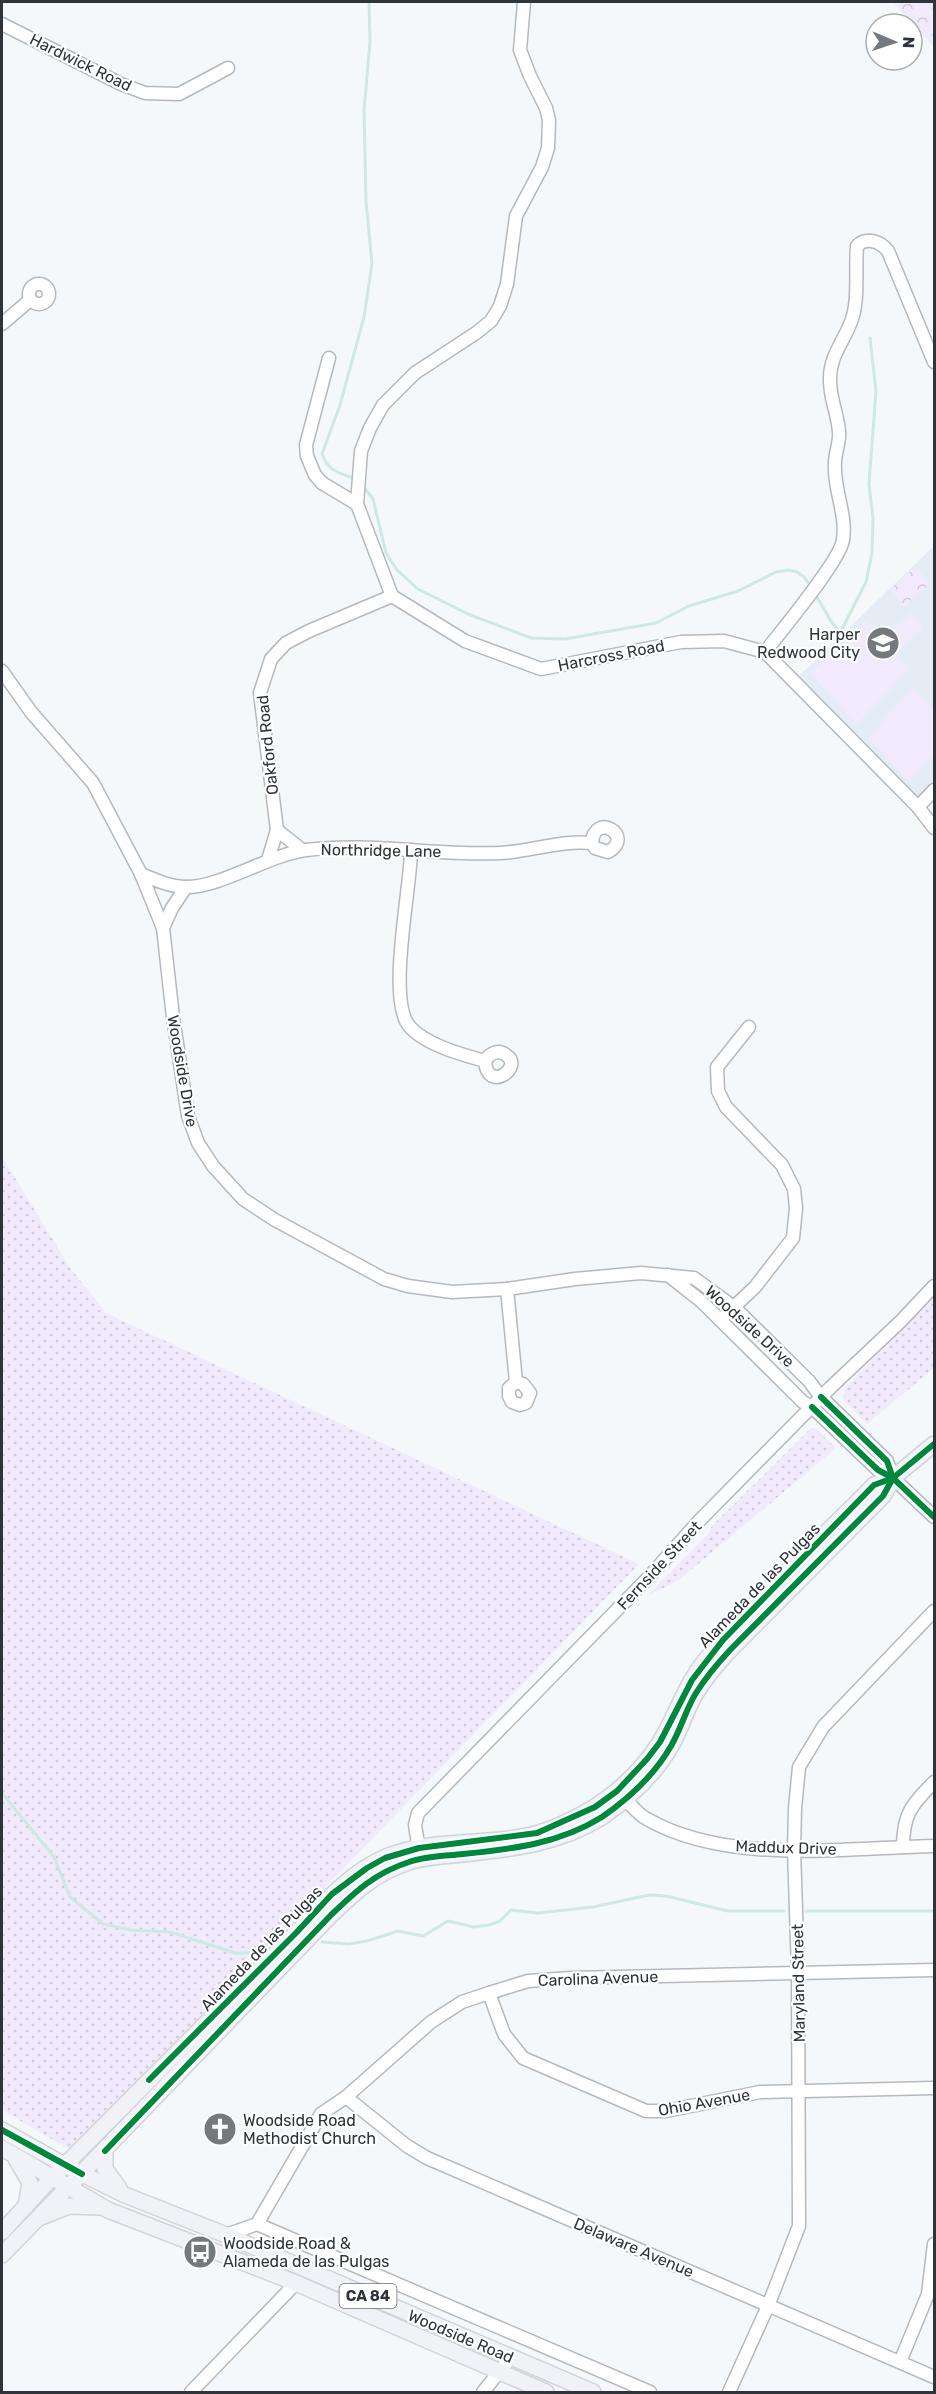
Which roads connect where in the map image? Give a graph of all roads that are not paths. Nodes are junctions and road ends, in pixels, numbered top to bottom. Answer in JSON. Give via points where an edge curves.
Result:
{"nodes":[{"id":1,"x":524,"y":2,"type":"edge"},
{"id":2,"x":2,"y":24,"type":"edge"},
{"id":3,"x":228,"y":68,"type":"dead end"},
{"id":4,"x":30,"y":300,"type":"dead end"},
{"id":5,"x":2,"y":324,"type":"edge"},
{"id":6,"x":329,"y":358,"type":"dead end"},
{"id":7,"x":934,"y":362,"type":"edge"},
{"id":8,"x":357,"y":504,"type":"junction"},
{"id":9,"x":392,"y":596,"type":"junction"},
{"id":10,"x":765,"y":652,"type":"junction"},
{"id":11,"x":2,"y":672,"type":"edge"},
{"id":12,"x":934,"y":790,"type":"edge"},
{"id":13,"x":918,"y":807,"type":"junction"},
{"id":14,"x":934,"y":828,"type":"edge"},
{"id":15,"x":277,"y":830,"type":"junction"},
{"id":16,"x":592,"y":843,"type":"dead end"},
{"id":17,"x":302,"y":850,"type":"junction"},
{"id":18,"x":411,"y":850,"type":"junction"},
{"id":19,"x":268,"y":860,"type":"junction"},
{"id":20,"x":141,"y":874,"type":"junction"},
{"id":21,"x":186,"y":887,"type":"junction"},
{"id":22,"x":163,"y":928,"type":"junction"},
{"id":23,"x":749,"y":1027,"type":"dead end"},
{"id":24,"x":485,"y":1061,"type":"dead end"},
{"id":25,"x":667,"y":1274,"type":"junction"},
{"id":26,"x":934,"y":1286,"type":"edge"},
{"id":27,"x":507,"y":1289,"type":"junction"},
{"id":28,"x":735,"y":1308,"type":"junction"},
{"id":29,"x":720,"y":1320,"type":"junction"},
{"id":30,"x":516,"y":1382,"type":"dead end"},
{"id":31,"x":821,"y":1397,"type":"junction"},
{"id":32,"x":812,"y":1407,"type":"junction"},
{"id":33,"x":934,"y":1444,"type":"edge"},
{"id":34,"x":893,"y":1478,"type":"junction"},
{"id":35,"x":934,"y":1517,"type":"edge"},
{"id":36,"x":934,"y":1611,"type":"edge"},
{"id":37,"x":934,"y":1782,"type":"edge"},
{"id":38,"x":621,"y":1795,"type":"junction"},
{"id":39,"x":934,"y":1846,"type":"edge"},
{"id":40,"x":903,"y":1847,"type":"junction"},
{"id":41,"x":794,"y":1850,"type":"junction"},
{"id":42,"x":420,"y":1853,"type":"junction"},
{"id":43,"x":934,"y":1970,"type":"edge"},
{"id":44,"x":798,"y":1972,"type":"junction"},
{"id":45,"x":489,"y":1993,"type":"junction"},
{"id":46,"x":234,"y":2006,"type":"junction"},
{"id":47,"x":149,"y":2080,"type":"junction"},
{"id":48,"x":934,"y":2088,"type":"edge"},
{"id":49,"x":799,"y":2089,"type":"junction"},
{"id":50,"x":161,"y":2092,"type":"junction"},
{"id":51,"x":346,"y":2097,"type":"junction"},
{"id":52,"x":2,"y":2130,"type":"edge"},
{"id":53,"x":105,"y":2151,"type":"junction"},
{"id":54,"x":8,"y":2152,"type":"edge"},
{"id":55,"x":66,"y":2166,"type":"junction"},
{"id":56,"x":81,"y":2174,"type":"junction"},
{"id":57,"x":52,"y":2179,"type":"junction"},
{"id":58,"x":67,"y":2188,"type":"junction"},
{"id":59,"x":125,"y":2195,"type":"junction"},
{"id":60,"x":26,"y":2206,"type":"junction"},
{"id":61,"x":103,"y":2207,"type":"junction"},
{"id":62,"x":36,"y":2220,"type":"junction"},
{"id":63,"x":257,"y":2224,"type":"junction"},
{"id":64,"x":2,"y":2232,"type":"edge"},
{"id":65,"x":225,"y":2235,"type":"junction"},
{"id":66,"x":934,"y":2244,"type":"edge"},
{"id":67,"x":2,"y":2254,"type":"edge"},
{"id":68,"x":296,"y":2283,"type":"junction"},
{"id":69,"x":768,"y":2306,"type":"junction"},
{"id":70,"x":511,"y":2357,"type":"junction"},
{"id":71,"x":900,"y":2361,"type":"junction"},
{"id":72,"x":499,"y":2372,"type":"junction"},
{"id":73,"x":934,"y":2377,"type":"edge"},
{"id":74,"x":191,"y":2392,"type":"edge"},
{"id":75,"x":483,"y":2392,"type":"edge"},
{"id":76,"x":546,"y":2392,"type":"edge"},
{"id":77,"x":592,"y":2392,"type":"edge"},
{"id":78,"x":650,"y":2392,"type":"edge"},
{"id":79,"x":729,"y":2392,"type":"edge"}],
"edges":[{"from":1,"to":8,"type":"street","via":[[520,50],[546,108],[548,148],[516,216],[507,284],[500,306],[491,321],[415,373],[383,405],[361,451]]},
{"from":2,"to":3,"type":"street","name":"Hardwick Road","via":[[145,93],[179,94]]},
{"from":4,"to":5,"type":"street"},
{"from":6,"to":8,"type":"street","via":[[306,446],[307,456],[322,483]]},
{"from":7,"to":10,"type":"street","via":[[888,251],[882,243],[861,242],[857,246],[853,319],[832,360],[830,379],[839,429],[835,463],[843,507],[843,541],[806,599]]},
{"from":8,"to":9,"type":"street"},
{"from":9,"to":10,"type":"street","name":"Harcross Road","via":[[465,641],[540,669],[681,642],[724,641]]},
{"from":9,"to":15,"type":"street","name":"Oakford Road","via":[[309,631],[286,644],[271,659],[260,693]]},
{"from":10,"to":13,"type":"street"},
{"from":11,"to":20,"type":"street","name":"Woodside Drive","via":[[93,783]]},
{"from":12,"to":13,"type":"street"},
{"from":13,"to":14,"type":"street"},
{"from":15,"to":17,"type":"street"},
{"from":15,"to":19,"type":"street","name":"Oakford Road"},
{"from":16,"to":18,"type":"street","name":"Northridge Lane","via":[[502,853]]},
{"from":17,"to":18,"type":"street","name":"Northridge Lane"},
{"from":17,"to":19,"type":"street","name":"Northridge Lane"},
{"from":18,"to":24,"type":"street","via":[[399,986],[402,1009],[410,1027],[429,1040],[460,1055]]},
{"from":19,"to":21,"type":"street","name":"Northridge Lane","via":[[211,882]]},
{"from":20,"to":21,"type":"street","name":"Northridge Lane","via":[[164,884]]},
{"from":20,"to":22,"type":"street","name":"Woodside Drive"},
{"from":21,"to":22,"type":"street"},
{"from":22,"to":27,"type":"street","name":"Woodside Drive","via":[[188,1116],[198,1143],[213,1166],[243,1199],[384,1279],[452,1292]]},
{"from":23,"to":28,"type":"street","via":[[717,1067],[718,1091],[734,1118],[782,1165],[794,1189],[796,1208],[793,1238]]},
{"from":25,"to":27,"type":"street","name":"Woodside Drive","via":[[641,1272]]},
{"from":25,"to":28,"type":"street","name":"Woodside Drive","via":[[694,1278]]},
{"from":25,"to":29,"type":"street","name":"Woodside Drive"},
{"from":26,"to":31,"type":"street","name":"Fernside Street"},
{"from":27,"to":30,"type":"street"},
{"from":28,"to":29,"type":"street"},
{"from":28,"to":31,"type":"street","name":"Woodside Drive"},
{"from":29,"to":32,"type":"street","name":"Woodside Drive"},
{"from":31,"to":32,"type":"street","name":"Fernside Street"},
{"from":31,"to":34,"type":"street","name":"Woodside Drive","via":[[887,1461]]},
{"from":32,"to":34,"type":"street","name":"Woodside Drive","via":[[878,1470]]},
{"from":32,"to":42,"type":"street","name":"Fernside Street","via":[[418,1813],[415,1825]]},
{"from":33,"to":34,"type":"main road","name":"Alameda de las Pulgas"},
{"from":34,"to":35,"type":"street"},
{"from":34,"to":38,"type":"main road","name":"Alameda de las Pulgas","via":[[874,1485],[723,1640],[692,1680],[660,1742]]},
{"from":36,"to":41,"type":"street","name":"Maryland Street","via":[[823,1727],[799,1767]]},
{"from":37,"to":40,"type":"street","via":[[909,1812],[903,1827]]},
{"from":38,"to":41,"type":"street","name":"Maddux Drive","via":[[645,1818],[674,1833],[740,1848]]},
{"from":38,"to":42,"type":"main road","name":"Alameda de las Pulgas","via":[[601,1818],[529,1847]]},
{"from":39,"to":40,"type":"street","name":"Maddux Drive"},
{"from":40,"to":41,"type":"street","name":"Maddux Drive"},
{"from":41,"to":44,"type":"street","name":"Maryland Street"},
{"from":42,"to":46,"type":"main road","name":"Alameda de las Pulgas","via":[[384,1858],[332,1894]]},
{"from":43,"to":44,"type":"street","name":"Carolina Avenue"},
{"from":44,"to":45,"type":"street","name":"Carolina Avenue","via":[[571,1978],[528,1981]]},
{"from":44,"to":49,"type":"street","name":"Maryland Street"},
{"from":45,"to":49,"type":"street","name":"Ohio Avenue","via":[[504,2034],[523,2058],[633,2108],[666,2111],[760,2091]]},
{"from":45,"to":51,"type":"street","name":"Carolina Avenue","via":[[462,2002],[430,2022]]},
{"from":46,"to":47,"type":"main road","name":"Alameda de las Pulgas"},
{"from":46,"to":50,"type":"main road","name":"Alameda de las Pulgas"},
{"from":47,"to":50,"type":"main road"},
{"from":47,"to":55,"type":"main road","name":"Alameda de las Pulgas"},
{"from":48,"to":49,"type":"street","name":"Ohio Avenue"},
{"from":49,"to":69,"type":"street","name":"Maryland Street","via":[[799,2226]]},
{"from":50,"to":53,"type":"main road","name":"Alameda de las Pulgas"},
{"from":51,"to":63,"type":"street","name":"Carolina Avenue","via":[[321,2114]]},
{"from":51,"to":69,"type":"street","name":"Delaware Avenue","via":[[427,2158]]},
{"from":52,"to":55,"type":"main road","name":"Woodside Road","number":"CA 84"},
{"from":53,"to":56,"type":"main road","name":"Alameda de las Pulgas"},
{"from":53,"to":59,"type":"main road","via":[[108,2176]]},
{"from":54,"to":57,"type":"main road","name":"Woodside Road","number":"CA 84"},
{"from":54,"to":60,"type":"main road","via":[[30,2183]]},
{"from":55,"to":56,"type":"main road","name":"Woodside Road","number":"CA 84"},
{"from":55,"to":57,"type":"main road","name":"Alameda de las Pulgas"},
{"from":56,"to":58,"type":"main road","name":"Alameda de las Pulgas"},
{"from":56,"to":59,"type":"main road","name":"Woodside Road","number":"CA 84"},
{"from":57,"to":58,"type":"main road","name":"Woodside Road","number":"CA 84"},
{"from":57,"to":60,"type":"main road","name":"Alameda de las Pulgas"},
{"from":58,"to":61,"type":"main road","name":"Woodside Road","number":"CA 84"},
{"from":58,"to":62,"type":"main road","name":"Alameda de las Pulgas"},
{"from":59,"to":65,"type":"main road","name":"Woodside Road","number":"CA 84"},
{"from":60,"to":64,"type":"main road","name":"Alameda de las Pulgas"},
{"from":61,"to":62,"type":"main road","via":[[69,2206]]},
{"from":61,"to":68,"type":"main road","name":"Woodside Road","number":"CA 84"},
{"from":62,"to":67,"type":"main road","name":"Alameda de las Pulgas"},
{"from":63,"to":65,"type":"street"},
{"from":63,"to":78,"type":"street","name":"Woodside Road"},
{"from":65,"to":70,"type":"main road","name":"Woodside Road","number":"CA 84"},
{"from":66,"to":71,"type":"street","via":[[928,2295]]},
{"from":68,"to":72,"type":"main road","name":"Woodside Road","number":"CA 84"},
{"from":68,"to":74,"type":"street"},
{"from":69,"to":71,"type":"street","name":"Delaware Avenue"},
{"from":69,"to":79,"type":"street","name":"Maryland Street"},
{"from":70,"to":72,"type":"street"},
{"from":70,"to":77,"type":"main road","name":"Woodside Road","number":"CA 84"},
{"from":71,"to":73,"type":"street","name":"Delaware Avenue"},
{"from":72,"to":75,"type":"street"},
{"from":72,"to":76,"type":"main road","name":"Woodside Road","number":"CA 84"}]}
